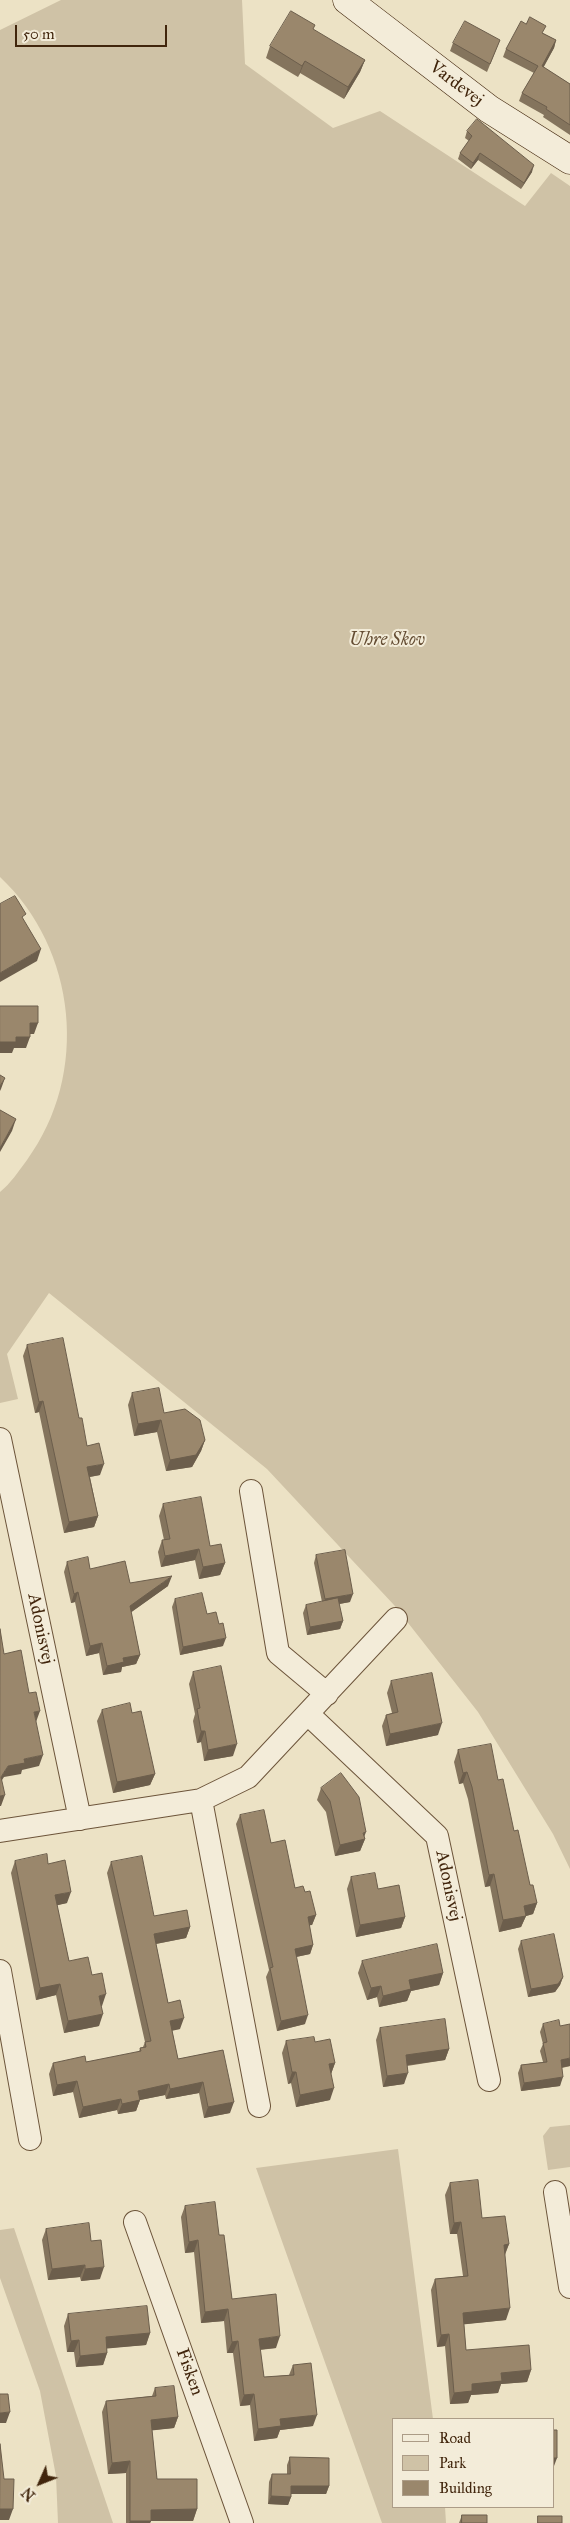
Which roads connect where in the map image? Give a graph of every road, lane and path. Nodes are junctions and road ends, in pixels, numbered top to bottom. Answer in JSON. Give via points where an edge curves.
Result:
{"nodes":[{"id":1,"x":347,"y":0,"type":"edge"},
{"id":2,"x":570,"y":160,"type":"edge"},
{"id":3,"x":0,"y":1439,"type":"edge"},
{"id":4,"x":251,"y":1491,"type":"dead end"},
{"id":5,"x":396,"y":1619,"type":"dead end"},
{"id":6,"x":327,"y":1694,"type":"junction"},
{"id":7,"x":308,"y":1714,"type":"junction"},
{"id":8,"x":201,"y":1800,"type":"junction"},
{"id":9,"x":80,"y":1819,"type":"junction"},
{"id":10,"x":0,"y":1831,"type":"edge"},
{"id":11,"x":0,"y":1971,"type":"edge"},
{"id":12,"x":489,"y":2080,"type":"dead end"},
{"id":13,"x":259,"y":2106,"type":"dead end"},
{"id":14,"x":30,"y":2140,"type":"dead end"},
{"id":15,"x":554,"y":2192,"type":"dead end"},
{"id":16,"x":135,"y":2222,"type":"dead end"},
{"id":17,"x":570,"y":2287,"type":"edge"},
{"id":18,"x":242,"y":2523,"type":"edge"}],
"edges":[{"from":1,"to":2,"type":"street","name":"Vardevej","via":[[489,109]]},
{"from":3,"to":9,"type":"street","name":"Adonisvej"},
{"from":4,"to":6,"type":"street","via":[[278,1653]]},
{"from":5,"to":6,"type":"street"},
{"from":6,"to":7,"type":"street"},
{"from":7,"to":8,"type":"street","via":[[248,1777]]},
{"from":7,"to":12,"type":"street","name":"Adonisvej","via":[[437,1836]]},
{"from":8,"to":9,"type":"street"},
{"from":8,"to":13,"type":"street"},
{"from":9,"to":10,"type":"street"},
{"from":11,"to":14,"type":"street"},
{"from":15,"to":17,"type":"street"},
{"from":16,"to":18,"type":"street","name":"Fisken"}]}
